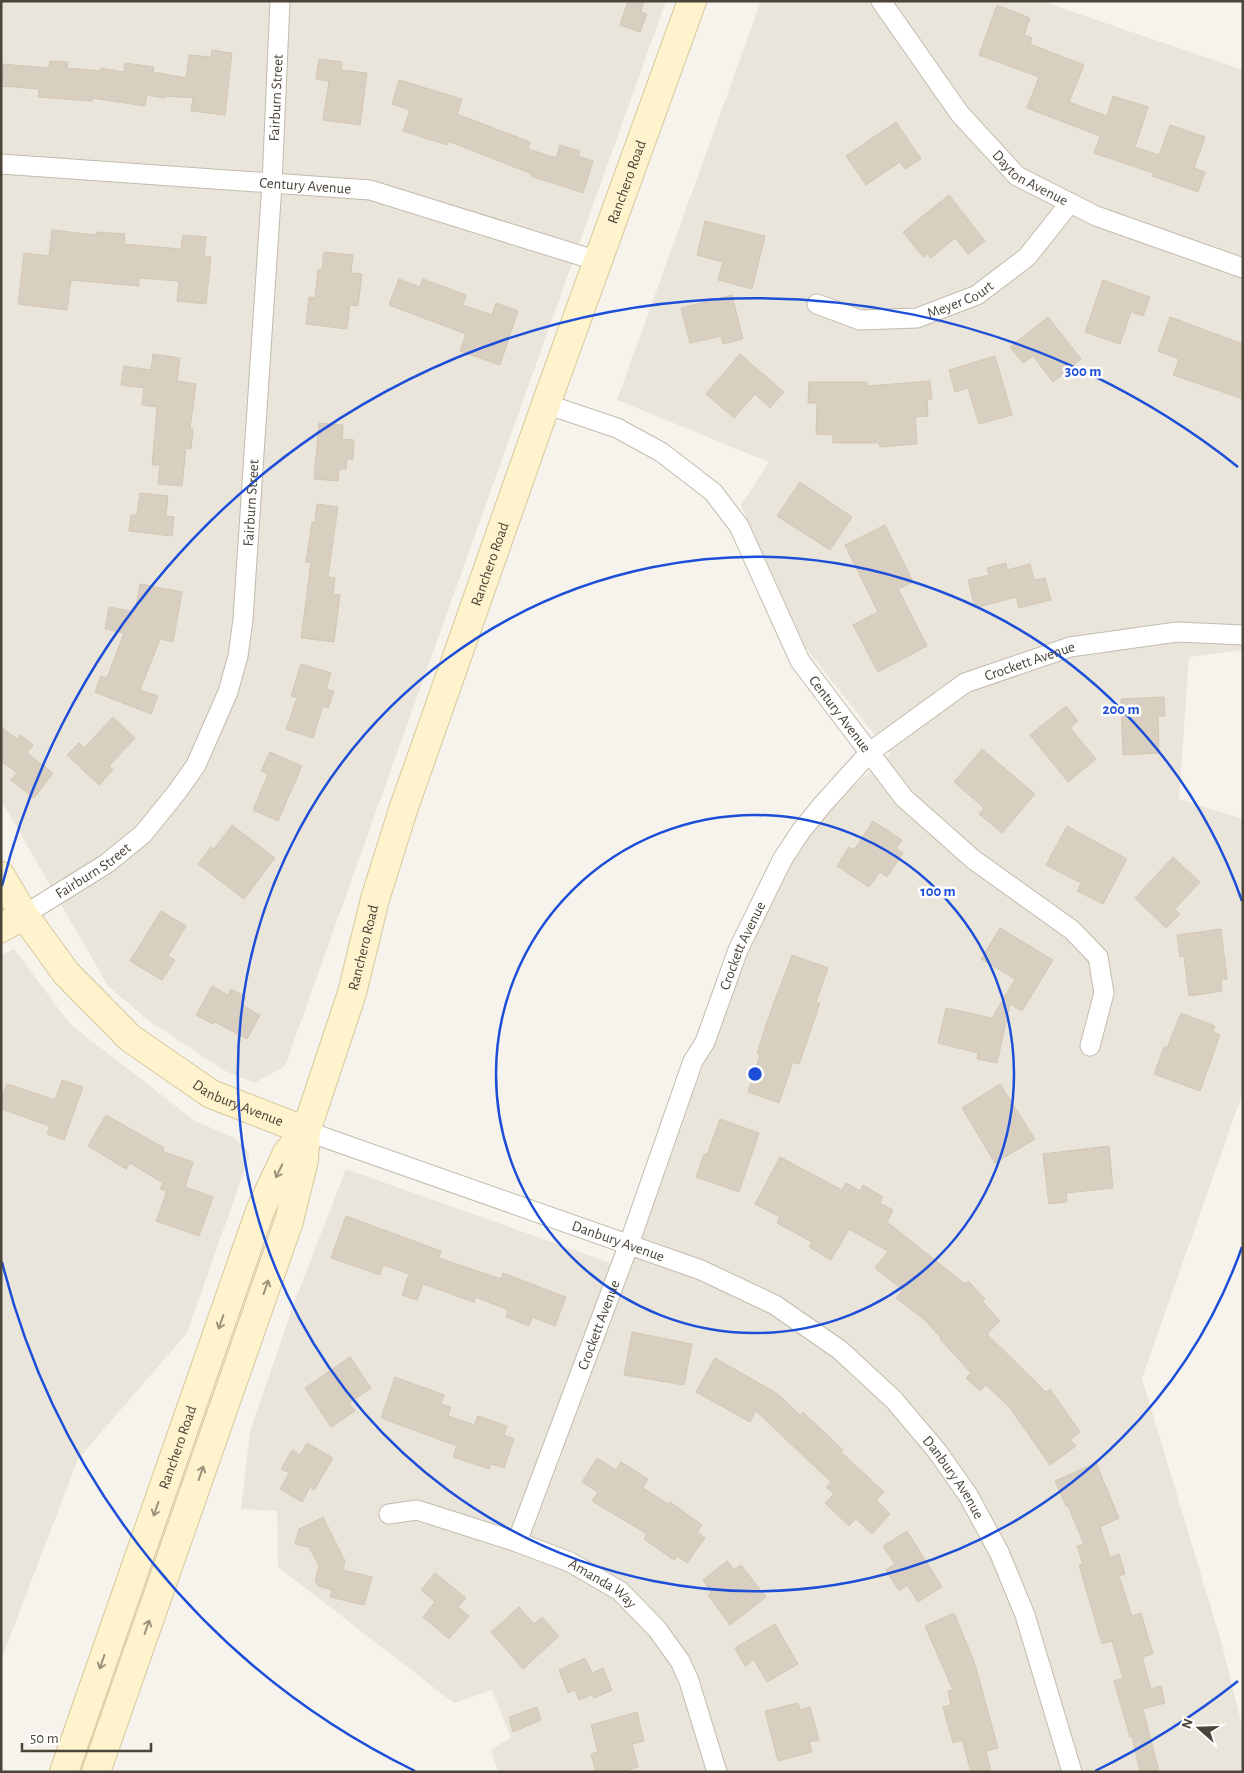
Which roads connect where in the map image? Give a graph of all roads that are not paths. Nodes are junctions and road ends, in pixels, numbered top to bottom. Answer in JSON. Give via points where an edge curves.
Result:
{"nodes":[{"id":1,"x":280,"y":1,"type":"edge"},
{"id":2,"x":692,"y":1,"type":"edge"},
{"id":3,"x":881,"y":1,"type":"edge"},
{"id":4,"x":1,"y":164,"type":"edge"},
{"id":5,"x":272,"y":184,"type":"junction"},
{"id":6,"x":1070,"y":203,"type":"junction"},
{"id":7,"x":598,"y":260,"type":"junction"},
{"id":8,"x":1243,"y":268,"type":"edge"},
{"id":9,"x":817,"y":304,"type":"dead end"},
{"id":10,"x":546,"y":404,"type":"junction"},
{"id":11,"x":1243,"y":635,"type":"edge"},
{"id":12,"x":870,"y":752,"type":"junction"},
{"id":13,"x":1,"y":876,"type":"edge"},
{"id":14,"x":13,"y":922,"type":"edge"},
{"id":15,"x":1090,"y":1046,"type":"dead end"},
{"id":16,"x":306,"y":1131,"type":"junction"},
{"id":17,"x":629,"y":1244,"type":"junction"},
{"id":18,"x":389,"y":1514,"type":"dead end"},
{"id":19,"x":517,"y":1542,"type":"junction"},
{"id":20,"x":64,"y":1772,"type":"edge"},
{"id":21,"x":96,"y":1772,"type":"edge"},
{"id":22,"x":717,"y":1772,"type":"edge"},
{"id":23,"x":1072,"y":1772,"type":"edge"}],
"edges":[{"from":1,"to":5,"type":"street","name":"Fairburn Street"},
{"from":2,"to":7,"type":"main road","name":"Ranchero Road"},
{"from":3,"to":6,"type":"street","name":"Dayton Avenue","via":[[960,114],[1017,176]]},
{"from":4,"to":5,"type":"street","name":"Century Avenue"},
{"from":5,"to":7,"type":"street","name":"Century Avenue","via":[[370,190]]},
{"from":5,"to":14,"type":"street","name":"Fairburn Street","via":[[243,619],[238,656],[228,692],[196,765],[143,834],[106,864]]},
{"from":6,"to":8,"type":"street","name":"Dayton Avenue","via":[[1096,216]]},
{"from":6,"to":9,"type":"street","name":"Meyer Court","via":[[1028,257],[977,295],[917,318],[860,320]]},
{"from":7,"to":10,"type":"main road","name":"Ranchero Road"},
{"from":10,"to":12,"type":"street","name":"Century Avenue","via":[[617,428],[661,452],[713,492],[739,526],[800,661]]},
{"from":10,"to":16,"type":"main road","name":"Ranchero Road","via":[[403,810],[375,899],[352,993]]},
{"from":11,"to":12,"type":"street","name":"Crockett Avenue","via":[[1176,632],[1070,647],[965,683]]},
{"from":12,"to":15,"type":"street","name":"Century Avenue","via":[[904,798],[967,854],[1072,930],[1098,957],[1104,993]]},
{"from":12,"to":17,"type":"street","name":"Crockett Avenue","via":[[801,831],[770,884],[738,950],[705,1042],[693,1061]]},
{"from":13,"to":14,"type":"main road","name":"Danbury Avenue"},
{"from":14,"to":16,"type":"main road","name":"Danbury Avenue","via":[[130,1038],[211,1094]]},
{"from":16,"to":17,"type":"street","name":"Danbury Avenue"},
{"from":16,"to":20,"type":"main road","name":"Ranchero Road","one_way":true,"via":[[287,1153],[260,1211]]},
{"from":21,"to":16,"type":"main road","name":"Ranchero Road","one_way":true,"via":[[288,1221],[304,1160]]},
{"from":17,"to":19,"type":"street","name":"Crockett Avenue"},
{"from":17,"to":23,"type":"street","name":"Danbury Avenue","via":[[701,1270],[775,1305],[840,1350],[894,1400],[937,1451],[968,1494],[999,1552],[1025,1615]]},
{"from":18,"to":19,"type":"street","name":"Amanda Way","via":[[417,1510]]},
{"from":19,"to":22,"type":"street","name":"Amanda Way","via":[[570,1562],[620,1591],[657,1629],[680,1661],[689,1681]]}]}
